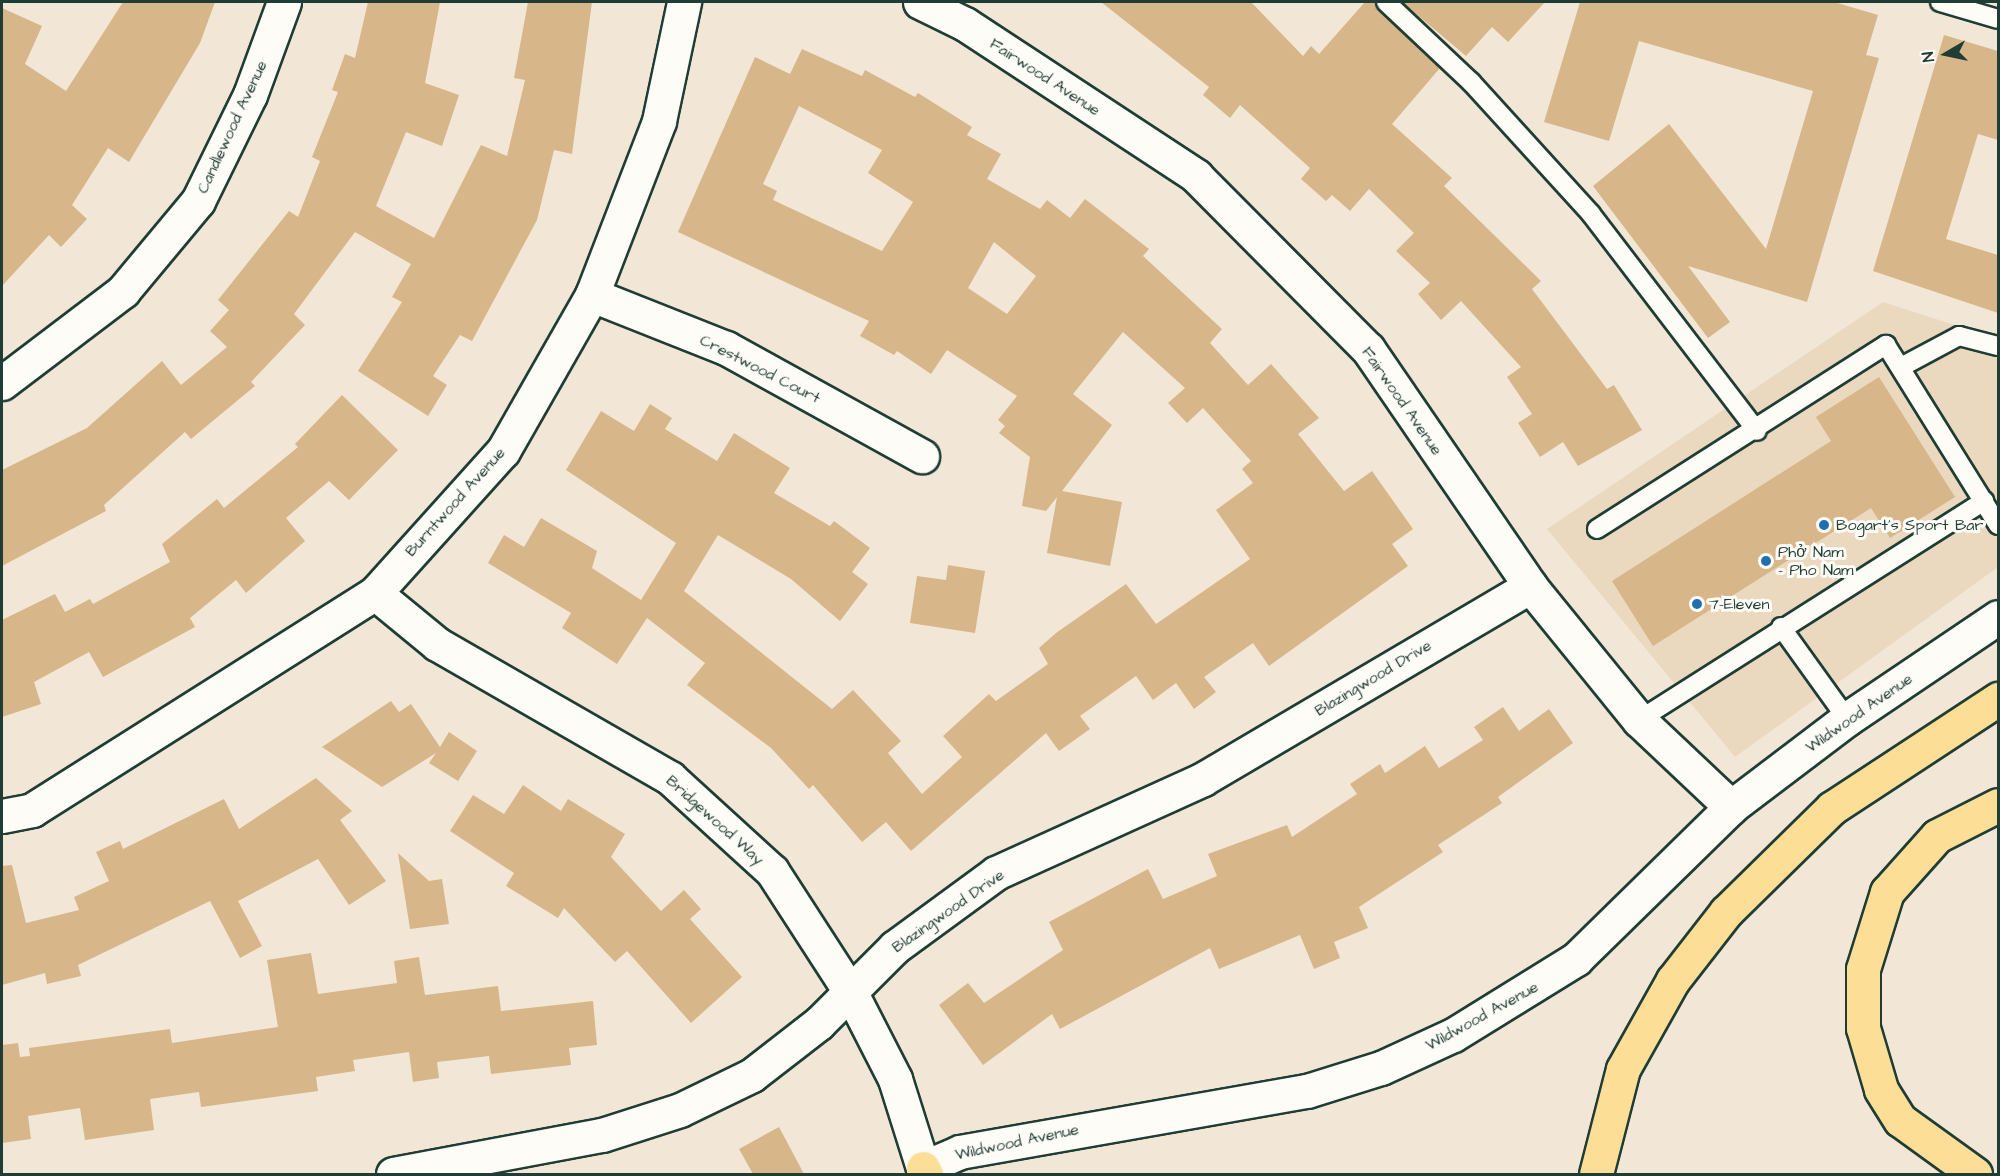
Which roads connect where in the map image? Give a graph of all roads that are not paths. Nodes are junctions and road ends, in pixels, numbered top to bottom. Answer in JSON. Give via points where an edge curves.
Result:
{"nodes":[{"id":1,"x":284,"y":2,"type":"edge"},
{"id":2,"x":684,"y":2,"type":"edge"},
{"id":3,"x":920,"y":2,"type":"edge"},
{"id":4,"x":1386,"y":2,"type":"edge"},
{"id":5,"x":1940,"y":2,"type":"edge"},
{"id":6,"x":1998,"y":19,"type":"edge"},
{"id":7,"x":592,"y":295,"type":"junction"},
{"id":8,"x":1998,"y":346,"type":"edge"},
{"id":9,"x":1901,"y":367,"type":"junction"},
{"id":10,"x":2,"y":383,"type":"edge"},
{"id":11,"x":1757,"y":431,"type":"junction"},
{"id":12,"x":922,"y":456,"type":"dead end"},
{"id":13,"x":1984,"y":501,"type":"junction"},
{"id":14,"x":1998,"y":525,"type":"edge"},
{"id":15,"x":1597,"y":529,"type":"dead end"},
{"id":16,"x":1530,"y":586,"type":"junction"},
{"id":17,"x":375,"y":593,"type":"junction"},
{"id":18,"x":1998,"y":617,"type":"edge"},
{"id":19,"x":1781,"y":627,"type":"junction"},
{"id":20,"x":1998,"y":699,"type":"edge"},
{"id":21,"x":1847,"y":719,"type":"junction"},
{"id":22,"x":1639,"y":720,"type":"junction"},
{"id":23,"x":1998,"y":805,"type":"edge"},
{"id":24,"x":1731,"y":807,"type":"junction"},
{"id":25,"x":2,"y":816,"type":"edge"},
{"id":26,"x":851,"y":993,"type":"junction"},
{"id":27,"x":924,"y":1172,"type":"edge"},
{"id":28,"x":393,"y":1174,"type":"edge"},
{"id":29,"x":1596,"y":1174,"type":"edge"},
{"id":30,"x":1975,"y":1174,"type":"edge"}],
"edges":[{"from":1,"to":10,"type":"street","name":"Candlewood Avenue","via":[[250,95],[198,201],[123,291]]},
{"from":2,"to":7,"type":"street","name":"Burntwood Avenue","via":[[659,122]]},
{"from":3,"to":16,"type":"street","name":"Fairwood Avenue","via":[[965,24],[1196,176],[1368,349]]},
{"from":4,"to":11,"type":"lane","via":[[1471,82],[1591,214]]},
{"from":5,"to":6,"type":"lane"},
{"from":7,"to":12,"type":"street","name":"Crestwood Court","via":[[726,348]]},
{"from":7,"to":17,"type":"street","name":"Burntwood Avenue","via":[[503,451]]},
{"from":8,"to":9,"type":"lane","via":[[1959,336]]},
{"from":9,"to":11,"type":"lane","via":[[1886,345]]},
{"from":9,"to":13,"type":"lane"},
{"from":11,"to":15,"type":"lane"},
{"from":13,"to":14,"type":"lane"},
{"from":13,"to":19,"type":"lane"},
{"from":16,"to":22,"type":"street","name":"Fairwood Avenue"},
{"from":16,"to":26,"type":"street","name":"Blazingwood Drive","via":[[1203,779],[996,873],[896,947]]},
{"from":17,"to":25,"type":"street","name":"Burntwood Avenue","via":[[32,810]]},
{"from":17,"to":26,"type":"street","name":"Bridgewood Way","via":[[437,644],[670,778],[772,871]]},
{"from":18,"to":21,"type":"street","name":"Wildwood Avenue"},
{"from":19,"to":21,"type":"lane"},
{"from":19,"to":22,"type":"lane"},
{"from":20,"to":29,"type":"highway","via":[[1832,808],[1726,912],[1673,980],[1623,1069]]},
{"from":21,"to":24,"type":"street","name":"Wildwood Avenue"},
{"from":22,"to":24,"type":"street","name":"Fairwood Avenue"},
{"from":23,"to":30,"type":"highway","via":[[1937,836],[1887,892],[1863,969],[1863,1028],[1881,1089],[1900,1120]]},
{"from":24,"to":27,"type":"street","name":"Wildwood Avenue","via":[[1576,959],[1518,999],[1381,1068],[1307,1091],[960,1152]]},
{"from":26,"to":27,"type":"street","name":"Bridgewood Way","via":[[895,1079]]},
{"from":26,"to":28,"type":"street","name":"Blazingwood Drive","via":[[752,1075],[680,1110],[602,1135]]}]}
